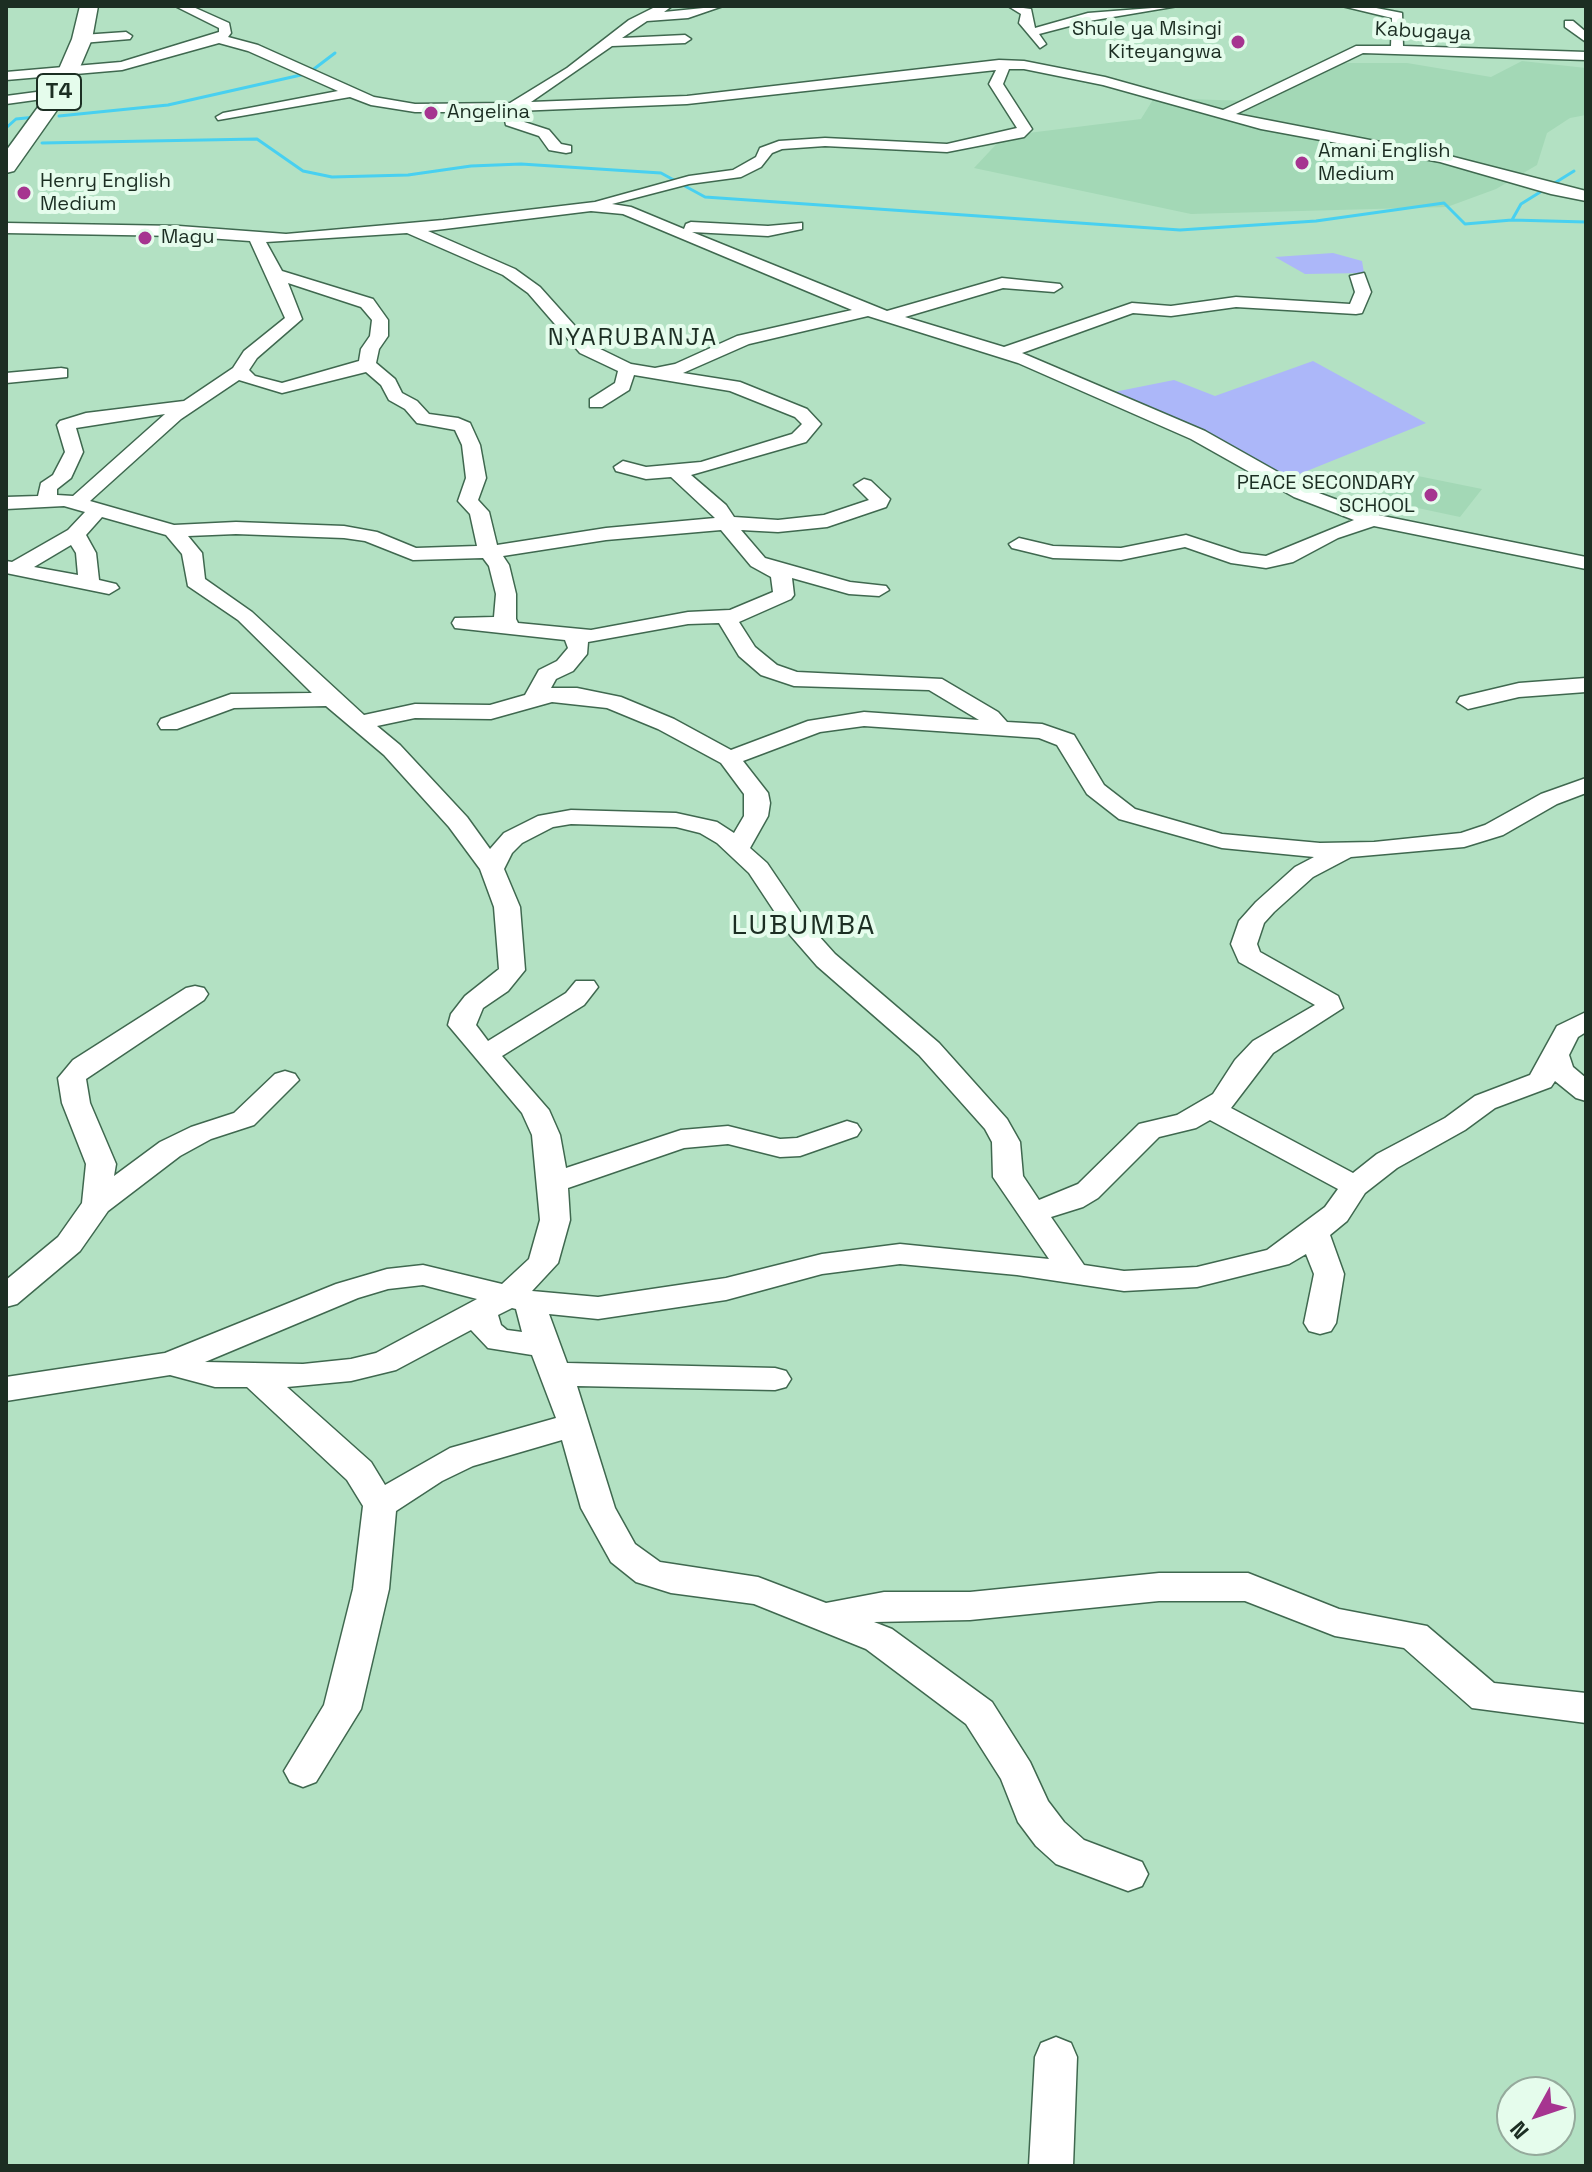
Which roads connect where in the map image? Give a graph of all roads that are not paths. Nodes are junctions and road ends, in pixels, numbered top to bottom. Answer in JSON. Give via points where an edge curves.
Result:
{"nodes":[{"id":1,"x":89,"y":6,"type":"edge"},
{"id":2,"x":181,"y":6,"type":"edge"},
{"id":3,"x":666,"y":6,"type":"edge"},
{"id":4,"x":717,"y":6,"type":"edge"},
{"id":5,"x":1014,"y":6,"type":"edge"},
{"id":6,"x":1172,"y":6,"type":"edge"},
{"id":7,"x":1348,"y":6,"type":"edge"},
{"id":8,"x":645,"y":17,"type":"junction"},
{"id":9,"x":1569,"y":24,"type":"dead end"},
{"id":10,"x":1033,"y":32,"type":"junction"},
{"id":11,"x":126,"y":36,"type":"dead end"},
{"id":12,"x":1586,"y":38,"type":"edge"},
{"id":13,"x":82,"y":39,"type":"junction"},
{"id":14,"x":219,"y":39,"type":"junction"},
{"id":15,"x":685,"y":39,"type":"dead end"},
{"id":16,"x":608,"y":42,"type":"junction"},
{"id":17,"x":1397,"y":48,"type":"junction"},
{"id":18,"x":1586,"y":56,"type":"edge"},
{"id":19,"x":999,"y":64,"type":"junction"},
{"id":20,"x":69,"y":70,"type":"junction"},
{"id":21,"x":6,"y":76,"type":"edge"},
{"id":22,"x":59,"y":93,"type":"junction"},
{"id":23,"x":348,"y":93,"type":"junction"},
{"id":24,"x":6,"y":100,"type":"edge"},
{"id":25,"x":542,"y":108,"type":"junction"},
{"id":26,"x":510,"y":109,"type":"junction"},
{"id":27,"x":1225,"y":114,"type":"junction"},
{"id":28,"x":223,"y":117,"type":"dead end"},
{"id":29,"x":542,"y":132,"type":"junction"},
{"id":30,"x":566,"y":149,"type":"dead end"},
{"id":31,"x":6,"y":166,"type":"edge"},
{"id":32,"x":1586,"y":196,"type":"edge"},
{"id":33,"x":591,"y":206,"type":"junction"},
{"id":34,"x":797,"y":226,"type":"dead end"},
{"id":35,"x":670,"y":227,"type":"junction"},
{"id":36,"x":6,"y":228,"type":"edge"},
{"id":37,"x":408,"y":228,"type":"junction"},
{"id":38,"x":256,"y":238,"type":"junction"},
{"id":39,"x":276,"y":274,"type":"junction"},
{"id":40,"x":1358,"y":276,"type":"dead end"},
{"id":41,"x":1054,"y":287,"type":"dead end"},
{"id":42,"x":869,"y":311,"type":"junction"},
{"id":43,"x":889,"y":316,"type":"junction"},
{"id":44,"x":1004,"y":353,"type":"junction"},
{"id":45,"x":367,"y":364,"type":"junction"},
{"id":46,"x":627,"y":369,"type":"junction"},
{"id":47,"x":240,"y":371,"type":"junction"},
{"id":48,"x":61,"y":373,"type":"dead end"},
{"id":49,"x":654,"y":373,"type":"junction"},
{"id":50,"x":6,"y":378,"type":"edge"},
{"id":51,"x":596,"y":403,"type":"dead end"},
{"id":52,"x":191,"y":406,"type":"junction"},
{"id":53,"x":623,"y":467,"type":"dead end"},
{"id":54,"x":677,"y":472,"type":"junction"},
{"id":55,"x":864,"y":485,"type":"dead end"},
{"id":56,"x":47,"y":498,"type":"junction"},
{"id":57,"x":6,"y":503,"type":"edge"},
{"id":58,"x":88,"y":505,"type":"junction"},
{"id":59,"x":1373,"y":520,"type":"junction"},
{"id":60,"x":729,"y":523,"type":"junction"},
{"id":61,"x":173,"y":531,"type":"junction"},
{"id":62,"x":75,"y":534,"type":"junction"},
{"id":63,"x":1019,"y":544,"type":"dead end"},
{"id":64,"x":489,"y":552,"type":"junction"},
{"id":65,"x":1586,"y":563,"type":"edge"},
{"id":66,"x":12,"y":568,"type":"edge"},
{"id":67,"x":772,"y":568,"type":"junction"},
{"id":68,"x":879,"y":590,"type":"dead end"},
{"id":69,"x":728,"y":616,"type":"junction"},
{"id":70,"x":463,"y":623,"type":"dead end"},
{"id":71,"x":506,"y":624,"type":"junction"},
{"id":72,"x":574,"y":633,"type":"junction"},
{"id":73,"x":1586,"y":685,"type":"edge"},
{"id":74,"x":535,"y":698,"type":"junction"},
{"id":75,"x":331,"y":699,"type":"junction"},
{"id":76,"x":1468,"y":702,"type":"dead end"},
{"id":77,"x":360,"y":723,"type":"junction"},
{"id":78,"x":169,"y":724,"type":"dead end"},
{"id":79,"x":1001,"y":729,"type":"junction"},
{"id":80,"x":729,"y":758,"type":"junction"},
{"id":81,"x":1586,"y":785,"type":"edge"},
{"id":82,"x":738,"y":848,"type":"junction"},
{"id":83,"x":1344,"y":850,"type":"junction"},
{"id":84,"x":492,"y":869,"type":"junction"},
{"id":85,"x":585,"y":987,"type":"dead end"},
{"id":86,"x":195,"y":994,"type":"dead end"},
{"id":87,"x":1586,"y":1020,"type":"edge"},
{"id":88,"x":485,"y":1055,"type":"junction"},
{"id":89,"x":1555,"y":1055,"type":"junction"},
{"id":90,"x":285,"y":1080,"type":"dead end"},
{"id":91,"x":1586,"y":1092,"type":"edge"},
{"id":92,"x":1210,"y":1108,"type":"junction"},
{"id":93,"x":847,"y":1130,"type":"dead end"},
{"id":94,"x":554,"y":1182,"type":"junction"},
{"id":95,"x":1355,"y":1186,"type":"junction"},
{"id":96,"x":97,"y":1204,"type":"junction"},
{"id":97,"x":1032,"y":1212,"type":"junction"},
{"id":98,"x":1314,"y":1234,"type":"junction"},
{"id":99,"x":1074,"y":1273,"type":"junction"},
{"id":100,"x":6,"y":1296,"type":"edge"},
{"id":101,"x":506,"y":1304,"type":"junction"},
{"id":102,"x":1320,"y":1323,"type":"dead end"},
{"id":103,"x":550,"y":1360,"type":"junction"},
{"id":104,"x":170,"y":1364,"type":"junction"},
{"id":105,"x":254,"y":1375,"type":"junction"},
{"id":106,"x":775,"y":1379,"type":"dead end"},
{"id":107,"x":6,"y":1389,"type":"edge"},
{"id":108,"x":575,"y":1424,"type":"junction"},
{"id":109,"x":380,"y":1505,"type":"junction"},
{"id":110,"x":829,"y":1616,"type":"junction"},
{"id":111,"x":1586,"y":1708,"type":"edge"},
{"id":112,"x":303,"y":1771,"type":"dead end"},
{"id":113,"x":1128,"y":1874,"type":"dead end"},
{"id":114,"x":1056,"y":2057,"type":"dead end"},
{"id":115,"x":1051,"y":2166,"type":"edge"}],
"edges":[{"from":1,"to":13,"type":"highway","number":"T4"},
{"from":2,"to":14,"type":"street","via":[[225,26]]},
{"from":3,"to":8,"type":"street"},
{"from":4,"to":8,"type":"street"},
{"from":5,"to":10,"type":"street","via":[[1027,12],[1025,23]]},
{"from":6,"to":10,"type":"street","via":[[1088,17]]},
{"from":7,"to":17,"type":"street","via":[[1398,16]]},
{"from":8,"to":16,"type":"street"},
{"from":9,"to":12,"type":"street"},
{"from":10,"to":19,"type":"street","via":[[1038,47]]},
{"from":11,"to":13,"type":"street"},
{"from":13,"to":20,"type":"highway","number":"T4"},
{"from":14,"to":20,"type":"street","via":[[122,66]]},
{"from":14,"to":23,"type":"street","via":[[253,48]]},
{"from":15,"to":16,"type":"street"},
{"from":16,"to":26,"type":"street"},
{"from":17,"to":18,"type":"street","name":"Kabugaya","via":[[1509,57]]},
{"from":17,"to":27,"type":"street","name":"Kabugaya","via":[[1344,55]]},
{"from":19,"to":25,"type":"street","via":[[687,100]]},
{"from":19,"to":27,"type":"street","via":[[1075,73]]},
{"from":19,"to":33,"type":"street","via":[[1003,69],[998,89],[1025,129],[1007,138],[926,149],[825,142],[779,145],[736,174],[689,180]]},
{"from":20,"to":21,"type":"street"},
{"from":20,"to":22,"type":"highway","number":"T4"},
{"from":22,"to":24,"type":"street"},
{"from":22,"to":31,"type":"highway","number":"T4"},
{"from":23,"to":26,"type":"street","via":[[415,108]]},
{"from":23,"to":28,"type":"street"},
{"from":25,"to":26,"type":"street"},
{"from":25,"to":29,"type":"street","via":[[561,124]]},
{"from":26,"to":29,"type":"street","via":[[511,122]]},
{"from":27,"to":32,"type":"street","via":[[1442,158]]},
{"from":29,"to":30,"type":"street","via":[[554,147]]},
{"from":33,"to":35,"type":"street","via":[[626,210]]},
{"from":33,"to":37,"type":"street"},
{"from":34,"to":35,"type":"street","via":[[768,231]]},
{"from":35,"to":42,"type":"street"},
{"from":36,"to":38,"type":"street"},
{"from":37,"to":38,"type":"street"},
{"from":37,"to":46,"type":"street","via":[[509,272],[534,290],[586,349]]},
{"from":38,"to":39,"type":"street"},
{"from":39,"to":45,"type":"street","via":[[354,298],[377,312],[381,328]]},
{"from":39,"to":47,"type":"street","via":[[294,319],[250,355]]},
{"from":40,"to":44,"type":"street","via":[[1363,292],[1356,309],[1236,302],[1171,311],[1132,308]]},
{"from":41,"to":43,"type":"street","via":[[1002,283]]},
{"from":42,"to":43,"type":"street"},
{"from":42,"to":49,"type":"street","via":[[743,340],[680,368]]},
{"from":43,"to":44,"type":"street"},
{"from":44,"to":59,"type":"street","via":[[1198,435],[1301,493]]},
{"from":45,"to":47,"type":"street","via":[[282,388],[249,380]]},
{"from":45,"to":64,"type":"street","via":[[423,419],[461,424],[471,445],[476,478],[468,501],[479,512]]},
{"from":46,"to":49,"type":"street"},
{"from":46,"to":51,"type":"street","via":[[623,386]]},
{"from":47,"to":52,"type":"street"},
{"from":48,"to":50,"type":"street"},
{"from":49,"to":54,"type":"street","via":[[762,395],[809,417],[812,424],[799,438]]},
{"from":52,"to":56,"type":"street","via":[[70,423],[66,428],[74,452],[61,478],[48,487]]},
{"from":52,"to":58,"type":"street","via":[[175,415]]},
{"from":53,"to":54,"type":"street"},
{"from":54,"to":60,"type":"street"},
{"from":55,"to":60,"type":"street","via":[[879,503],[838,519],[778,526]]},
{"from":56,"to":57,"type":"street"},
{"from":56,"to":58,"type":"street"},
{"from":58,"to":61,"type":"street"},
{"from":58,"to":62,"type":"street","via":[[88,523]]},
{"from":59,"to":63,"type":"street","via":[[1266,562],[1238,559],[1186,541],[1121,554],[1053,552]]},
{"from":59,"to":65,"type":"street"},
{"from":60,"to":64,"type":"street","via":[[567,538]]},
{"from":60,"to":67,"type":"street","via":[[747,553]]},
{"from":61,"to":64,"type":"street","via":[[344,532],[370,536],[413,554]]},
{"from":61,"to":75,"type":"street","via":[[192,553],[195,582],[245,616]]},
{"from":62,"to":66,"type":"street"},
{"from":62,"to":66,"type":"street","via":[[99,586]]},
{"from":64,"to":71,"type":"street","via":[[499,565],[506,594]]},
{"from":67,"to":68,"type":"street","via":[[849,588]]},
{"from":67,"to":69,"type":"street","via":[[781,575],[784,595]]},
{"from":69,"to":72,"type":"street","via":[[688,618],[606,635]]},
{"from":69,"to":79,"type":"street","via":[[747,651],[781,675],[934,684]]},
{"from":70,"to":71,"type":"street"},
{"from":71,"to":72,"type":"street","via":[[518,631]]},
{"from":72,"to":74,"type":"street","via":[[579,649],[565,666],[547,675]]},
{"from":73,"to":76,"type":"street","via":[[1519,690]]},
{"from":74,"to":77,"type":"street","via":[[491,712],[415,711]]},
{"from":74,"to":80,"type":"street","via":[[577,695],[613,702]]},
{"from":75,"to":77,"type":"street"},
{"from":75,"to":78,"type":"street","via":[[231,701]]},
{"from":77,"to":84,"type":"street","via":[[458,822]]},
{"from":79,"to":80,"type":"street","via":[[864,719],[816,726]]},
{"from":79,"to":83,"type":"street","via":[[1042,731],[1066,740],[1095,789],[1119,809],[1151,823],[1222,841]]},
{"from":80,"to":82,"type":"street","via":[[758,803]]},
{"from":81,"to":83,"type":"street","via":[[1464,840]]},
{"from":82,"to":84,"type":"street","via":[[708,827],[676,820],[571,817],[547,821],[513,838]]},
{"from":82,"to":97,"type":"street","via":[[758,868],[799,930],[929,1049],[997,1125],[1006,1142],[1008,1177]]},
{"from":83,"to":92,"type":"street","via":[[1304,872],[1265,907],[1252,921],[1244,944],[1248,956],[1331,1006],[1263,1047],[1223,1100]]},
{"from":84,"to":88,"type":"street","via":[[507,907],[513,955],[512,970],[464,1014],[462,1025]]},
{"from":85,"to":88,"type":"street","via":[[575,999]]},
{"from":86,"to":96,"type":"street","via":[[72,1078],[76,1103],[101,1164]]},
{"from":87,"to":89,"type":"street","via":[[1567,1032]]},
{"from":88,"to":94,"type":"street","via":[[535,1110],[546,1135]]},
{"from":89,"to":91,"type":"street","via":[[1560,1071]]},
{"from":89,"to":95,"type":"street","via":[[1541,1081],[1485,1102]]},
{"from":90,"to":96,"type":"street","via":[[244,1119],[170,1149]]},
{"from":92,"to":95,"type":"street"},
{"from":92,"to":97,"type":"street","via":[[1172,1128],[1149,1130],[1088,1191]]},
{"from":93,"to":94,"type":"street","via":[[800,1147],[780,1148],[728,1135],[681,1139]]},
{"from":94,"to":101,"type":"street","via":[[555,1220],[543,1263]]},
{"from":95,"to":98,"type":"street"},
{"from":96,"to":100,"type":"street","via":[[69,1244]]},
{"from":97,"to":99,"type":"street"},
{"from":98,"to":99,"type":"street","via":[[1278,1257],[1197,1277],[1124,1281]]},
{"from":98,"to":102,"type":"street","via":[[1329,1274]]},
{"from":99,"to":101,"type":"street","via":[[900,1254],[822,1264],[738,1287],[636,1304]]},
{"from":101,"to":103,"type":"street"},
{"from":101,"to":103,"type":"street","via":[[487,1330]]},
{"from":101,"to":104,"type":"street","via":[[423,1275],[387,1279]]},
{"from":101,"to":105,"type":"street","via":[[385,1362],[318,1374]]},
{"from":103,"to":106,"type":"street","via":[[630,1374]]},
{"from":103,"to":108,"type":"street"},
{"from":104,"to":105,"type":"street","via":[[215,1376]]},
{"from":104,"to":107,"type":"street"},
{"from":105,"to":109,"type":"street","via":[[359,1471]]},
{"from":108,"to":109,"type":"street","via":[[462,1457]]},
{"from":108,"to":110,"type":"street","via":[[598,1508],[623,1553],[648,1572],[758,1591]]},
{"from":109,"to":112,"type":"street","via":[[371,1589],[342,1709]]},
{"from":110,"to":111,"type":"street","via":[[884,1606],[1000,1604],[1159,1587],[1248,1587],[1335,1622],[1414,1636],[1485,1697]]},
{"from":110,"to":113,"type":"street","via":[[879,1639],[979,1713],[1050,1834],[1070,1852]]},
{"from":114,"to":115,"type":"street"}]}
